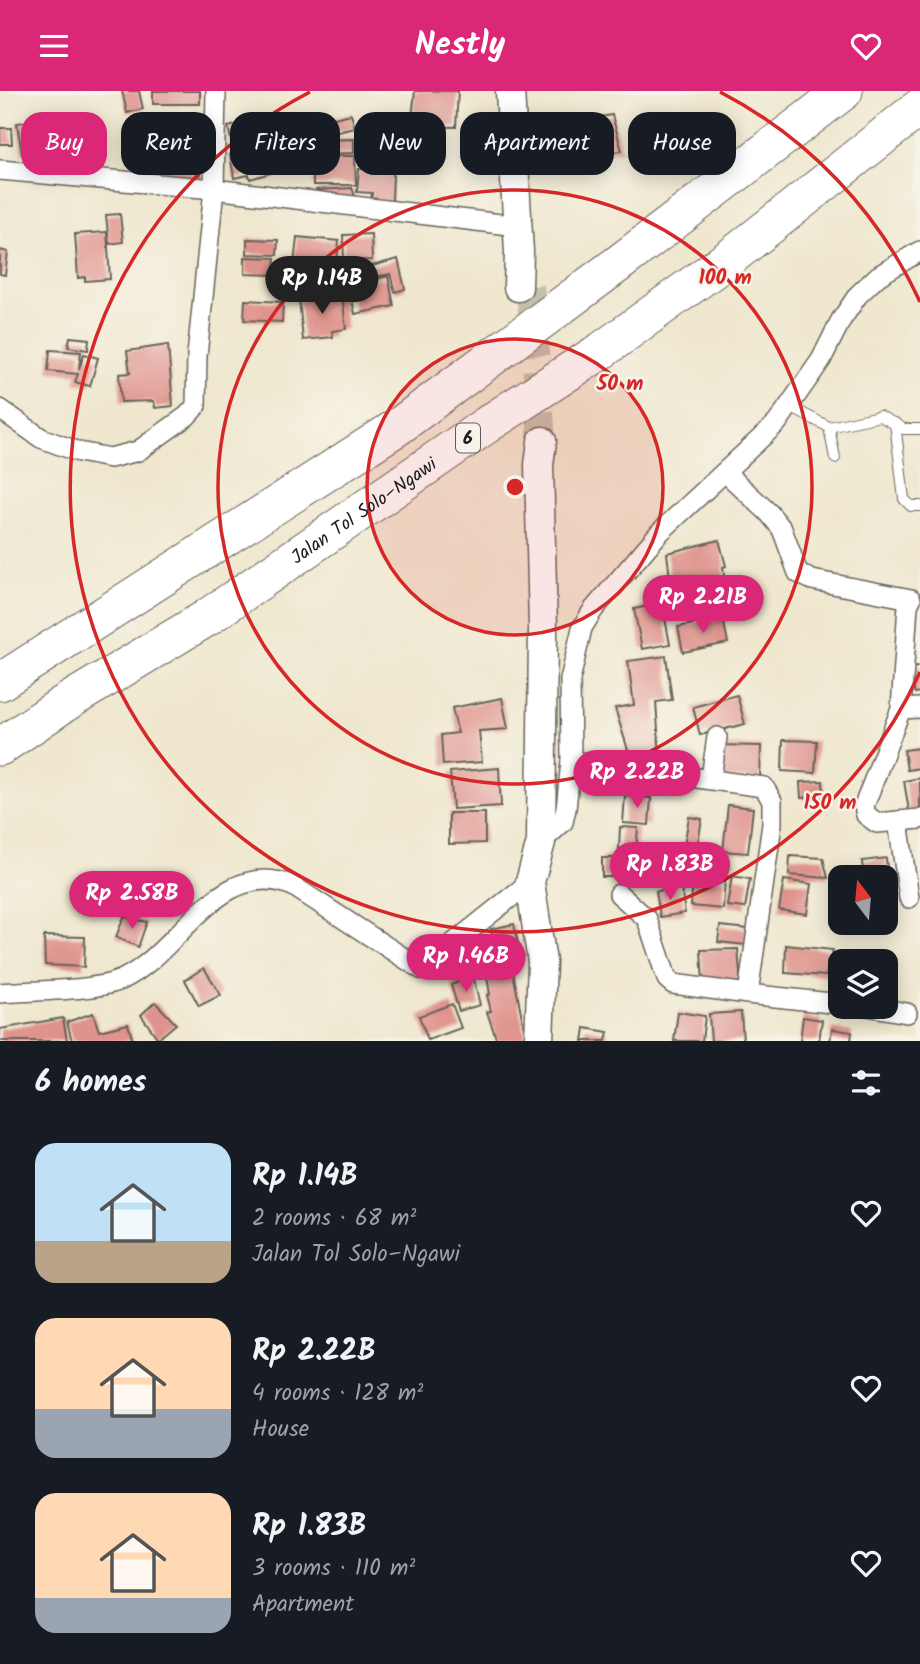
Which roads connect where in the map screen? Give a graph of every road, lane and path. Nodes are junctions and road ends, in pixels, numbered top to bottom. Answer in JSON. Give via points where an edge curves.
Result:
{"nodes":[{"id":1,"x":216,"y":91,"type":"edge"},
{"id":2,"x":510,"y":91,"type":"edge"},
{"id":3,"x":844,"y":91,"type":"edge"},
{"id":4,"x":920,"y":107,"type":"edge"},
{"id":5,"x":0,"y":170,"type":"edge"},
{"id":6,"x":214,"y":189,"type":"junction"},
{"id":7,"x":518,"y":239,"type":"junction"},
{"id":8,"x":920,"y":251,"type":"edge"},
{"id":9,"x":524,"y":286,"type":"tunnel mouth"},
{"id":10,"x":790,"y":407,"type":"junction"},
{"id":11,"x":0,"y":409,"type":"edge"},
{"id":12,"x":895,"y":423,"type":"junction"},
{"id":13,"x":829,"y":427,"type":"junction"},
{"id":14,"x":920,"y":429,"type":"edge"},
{"id":15,"x":536,"y":449,"type":"tunnel mouth"},
{"id":16,"x":835,"y":458,"type":"dead end"},
{"id":17,"x":726,"y":473,"type":"junction"},
{"id":18,"x":920,"y":506,"type":"edge"},
{"id":19,"x":916,"y":598,"type":"edge"},
{"id":20,"x":0,"y":682,"type":"edge"},
{"id":21,"x":911,"y":708,"type":"edge"},
{"id":22,"x":717,"y":737,"type":"dead end"},
{"id":23,"x":0,"y":747,"type":"edge"},
{"id":24,"x":570,"y":761,"type":"junction"},
{"id":25,"x":711,"y":778,"type":"junction"},
{"id":26,"x":920,"y":819,"type":"edge"},
{"id":27,"x":898,"y":821,"type":"junction"},
{"id":28,"x":541,"y":842,"type":"junction"},
{"id":29,"x":530,"y":882,"type":"junction"},
{"id":30,"x":619,"y":894,"type":"dead end"},
{"id":31,"x":909,"y":898,"type":"dead end"},
{"id":32,"x":0,"y":993,"type":"edge"},
{"id":33,"x":748,"y":994,"type":"junction"},
{"id":34,"x":828,"y":1003,"type":"edge"},
{"id":35,"x":898,"y":1011,"type":"edge"},
{"id":36,"x":907,"y":1013,"type":"dead end"},
{"id":37,"x":539,"y":1041,"type":"edge"}],
"edges":[{"from":1,"to":6,"type":"street"},
{"from":2,"to":7,"type":"street"},
{"from":3,"to":20,"type":"highway","via":[[399,426]]},
{"from":4,"to":23,"type":"highway","name":"Jalan Tol Solo–Ngawi","number":"6","via":[[732,256],[601,351],[205,619]]},
{"from":5,"to":6,"type":"street"},
{"from":6,"to":7,"type":"street"},
{"from":6,"to":11,"type":"street","via":[[197,356],[198,401],[187,416],[138,451],[110,458],[41,437]]},
{"from":7,"to":9,"type":"street"},
{"from":8,"to":10,"type":"street","via":[[878,276],[858,295]]},
{"from":10,"to":13,"type":"lane"},
{"from":10,"to":17,"type":"street","via":[[761,442]]},
{"from":12,"to":13,"type":"lane","via":[[880,416]]},
{"from":12,"to":14,"type":"lane","via":[[904,429]]},
{"from":12,"to":18,"type":"lane","via":[[905,499],[911,506]]},
{"from":13,"to":16,"type":"lane"},
{"from":15,"to":28,"type":"street","via":[[542,629]]},
{"from":17,"to":19,"type":"street","via":[[782,529],[799,573],[812,580]]},
{"from":17,"to":24,"type":"street","via":[[660,532],[582,628],[570,680]]},
{"from":19,"to":21,"type":"street","via":[[908,605]]},
{"from":21,"to":27,"type":"street","via":[[864,806],[866,815],[877,823]]},
{"from":22,"to":25,"type":"street"},
{"from":24,"to":25,"type":"street"},
{"from":24,"to":28,"type":"street","via":[[563,822]]},
{"from":25,"to":33,"type":"street","via":[[764,787],[772,801]]},
{"from":26,"to":27,"type":"street"},
{"from":27,"to":31,"type":"street"},
{"from":28,"to":29,"type":"street"},
{"from":29,"to":32,"type":"street","via":[[421,969],[293,886],[261,879],[228,891],[120,981]]},
{"from":29,"to":37,"type":"street","via":[[542,962]]},
{"from":30,"to":33,"type":"street","via":[[647,919],[667,979],[673,984]]},
{"from":33,"to":34,"type":"street"},
{"from":35,"to":36,"type":"street"}]}
